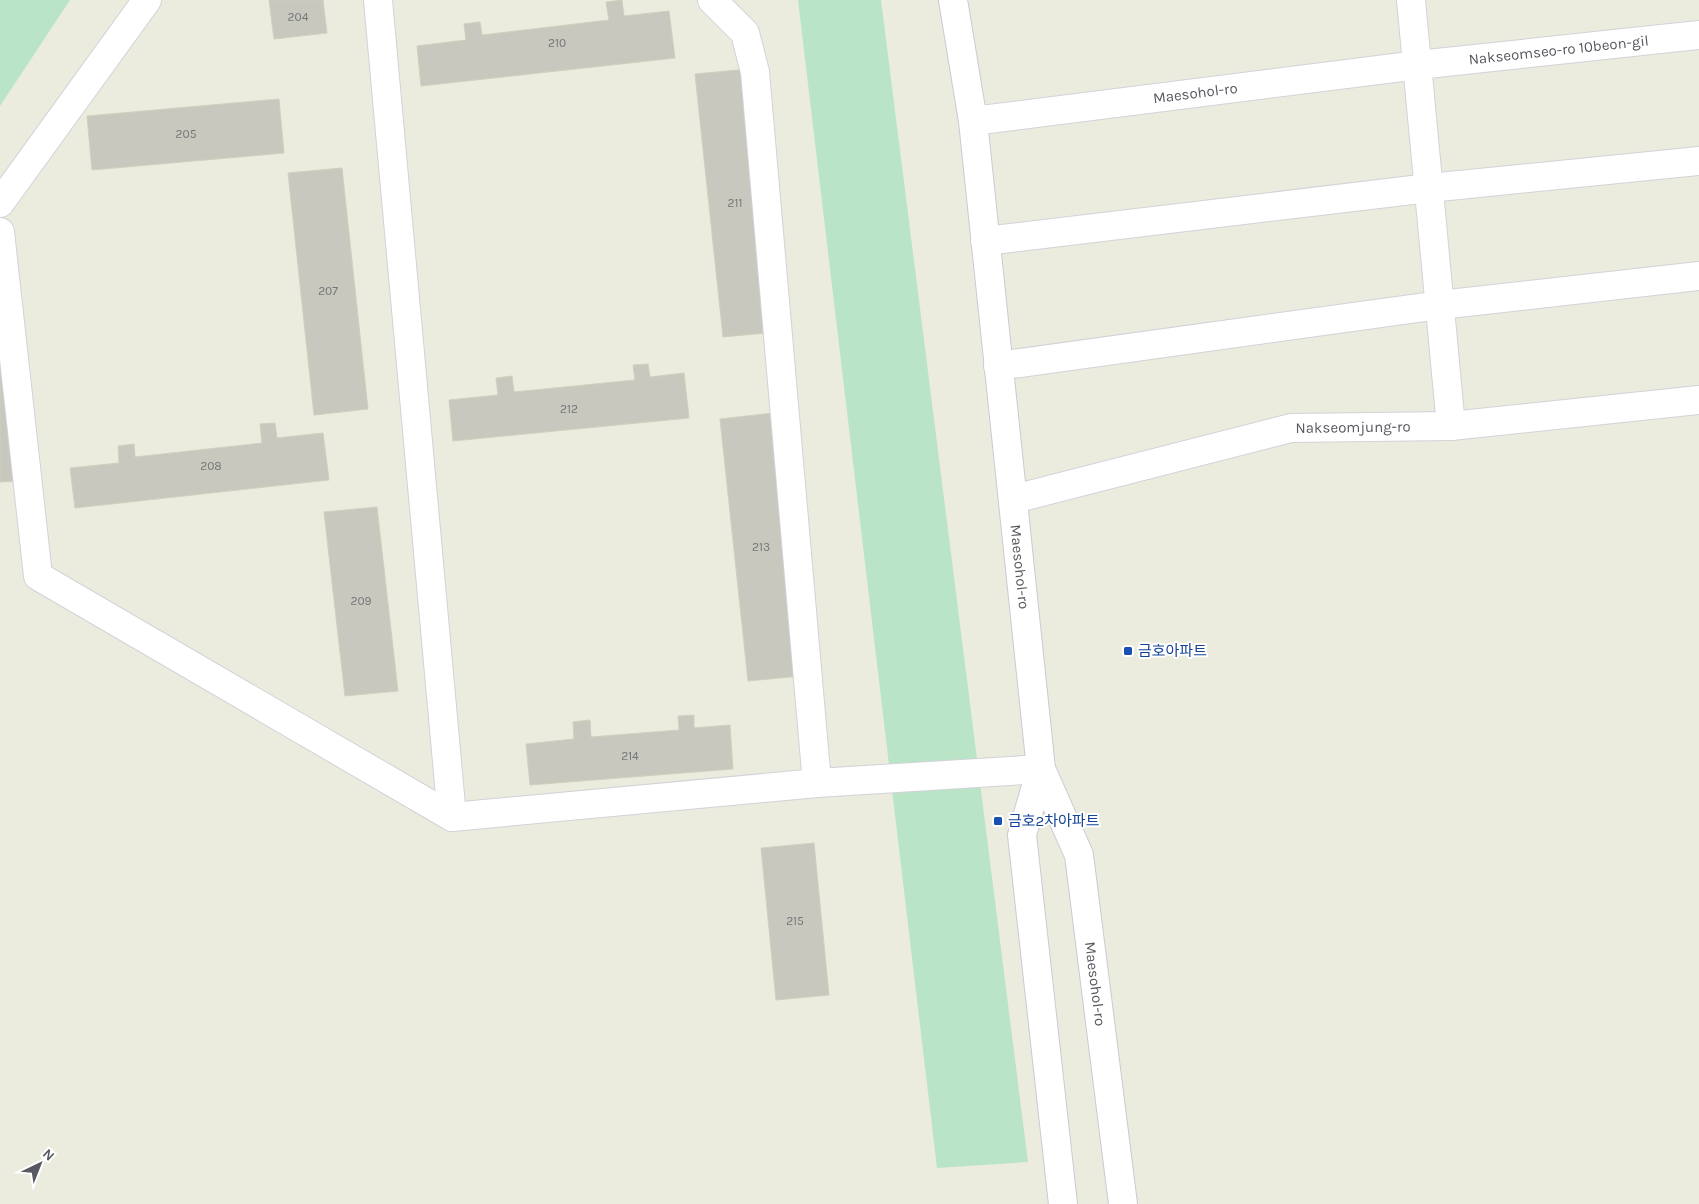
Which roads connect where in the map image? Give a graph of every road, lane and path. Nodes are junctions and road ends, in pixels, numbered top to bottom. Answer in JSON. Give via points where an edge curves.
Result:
{"nodes":[{"id":1,"x":147,"y":0,"type":"edge"},
{"id":2,"x":378,"y":0,"type":"edge"},
{"id":3,"x":712,"y":0,"type":"edge"},
{"id":4,"x":953,"y":0,"type":"edge"},
{"id":5,"x":1411,"y":0,"type":"edge"},
{"id":6,"x":1699,"y":35,"type":"edge"},
{"id":7,"x":1418,"y":65,"type":"junction"},
{"id":8,"x":973,"y":121,"type":"junction"},
{"id":9,"x":1699,"y":162,"type":"edge"},
{"id":10,"x":1429,"y":188,"type":"junction"},
{"id":11,"x":0,"y":203,"type":"edge"},
{"id":12,"x":0,"y":232,"type":"edge"},
{"id":13,"x":986,"y":241,"type":"junction"},
{"id":14,"x":1699,"y":276,"type":"edge"},
{"id":15,"x":1440,"y":305,"type":"junction"},
{"id":16,"x":998,"y":366,"type":"junction"},
{"id":17,"x":1699,"y":400,"type":"edge"},
{"id":18,"x":1451,"y":426,"type":"junction"},
{"id":19,"x":1014,"y":499,"type":"junction"},
{"id":20,"x":1041,"y":769,"type":"junction"},
{"id":21,"x":817,"y":783,"type":"junction"},
{"id":22,"x":452,"y":817,"type":"junction"},
{"id":23,"x":1063,"y":1204,"type":"edge"},
{"id":24,"x":1124,"y":1204,"type":"edge"}],
"edges":[{"from":1,"to":11,"type":"street"},
{"from":2,"to":22,"type":"street"},
{"from":3,"to":21,"type":"street","via":[[745,34],[755,72]]},
{"from":4,"to":8,"type":"street","name":"Maesohol-ro"},
{"from":5,"to":7,"type":"street"},
{"from":6,"to":7,"type":"street","name":"Nakseomseo-ro 10beon-gil"},
{"from":7,"to":8,"type":"street","name":"Maesohol-ro"},
{"from":7,"to":10,"type":"street"},
{"from":8,"to":13,"type":"street","name":"Maesohol-ro"},
{"from":9,"to":10,"type":"street"},
{"from":10,"to":13,"type":"street"},
{"from":10,"to":15,"type":"street"},
{"from":12,"to":22,"type":"street","via":[[38,576]]},
{"from":13,"to":16,"type":"street","name":"Maesohol-ro"},
{"from":14,"to":15,"type":"street"},
{"from":15,"to":16,"type":"street"},
{"from":15,"to":18,"type":"street"},
{"from":16,"to":19,"type":"street","name":"Maesohol-ro"},
{"from":17,"to":18,"type":"street","name":"Nakseomjung-ro"},
{"from":18,"to":19,"type":"street","name":"Nakseomjung-ro","via":[[1291,428]]},
{"from":19,"to":20,"type":"street","name":"Maesohol-ro"},
{"from":20,"to":21,"type":"street"},
{"from":20,"to":23,"type":"street","name":"Maesohol-ro","via":[[1022,835]]},
{"from":20,"to":24,"type":"street","name":"Maesohol-ro","via":[[1079,855]]},
{"from":21,"to":22,"type":"street"}]}
